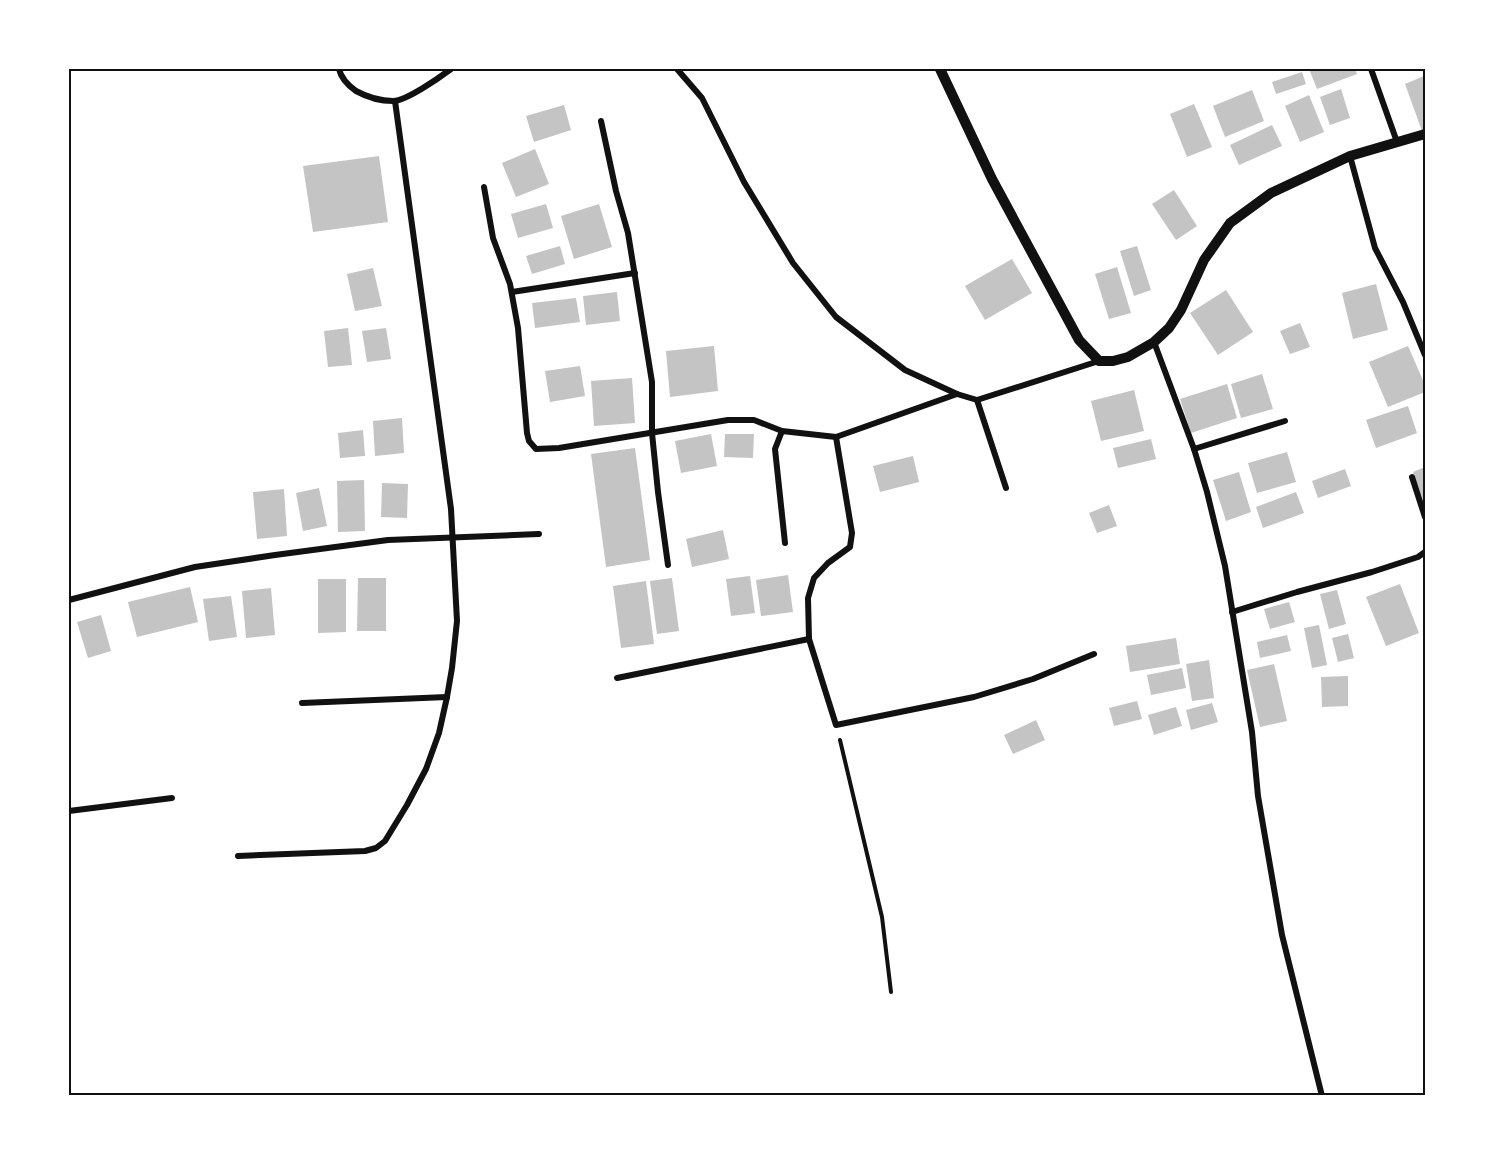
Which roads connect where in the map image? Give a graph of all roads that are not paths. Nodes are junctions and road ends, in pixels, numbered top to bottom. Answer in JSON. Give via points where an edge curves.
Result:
{"nodes":[{"id":1,"x":339,"y":69,"type":"edge"},
{"id":2,"x":451,"y":69,"type":"edge"},
{"id":3,"x":677,"y":69,"type":"edge"},
{"id":4,"x":940,"y":69,"type":"edge"},
{"id":5,"x":1371,"y":69,"type":"edge"},
{"id":6,"x":394,"y":101,"type":"junction"},
{"id":7,"x":601,"y":121,"type":"dead end"},
{"id":8,"x":1425,"y":134,"type":"edge"},
{"id":9,"x":1397,"y":143,"type":"junction"},
{"id":10,"x":1350,"y":156,"type":"junction"},
{"id":11,"x":484,"y":187,"type":"dead end"},
{"id":12,"x":635,"y":273,"type":"junction"},
{"id":13,"x":512,"y":292,"type":"junction"},
{"id":14,"x":1423,"y":341,"type":"edge"},
{"id":15,"x":1154,"y":342,"type":"junction"},
{"id":16,"x":1425,"y":355,"type":"edge"},
{"id":17,"x":1099,"y":361,"type":"junction"},
{"id":18,"x":957,"y":394,"type":"junction"},
{"id":19,"x":977,"y":400,"type":"junction"},
{"id":20,"x":1285,"y":421,"type":"dead end"},
{"id":21,"x":782,"y":431,"type":"junction"},
{"id":22,"x":652,"y":433,"type":"junction"},
{"id":23,"x":836,"y":437,"type":"junction"},
{"id":24,"x":1194,"y":449,"type":"junction"},
{"id":25,"x":1412,"y":477,"type":"dead end"},
{"id":26,"x":1006,"y":488,"type":"dead end"},
{"id":27,"x":1425,"y":517,"type":"edge"},
{"id":28,"x":538,"y":534,"type":"dead end"},
{"id":29,"x":453,"y":538,"type":"junction"},
{"id":30,"x":785,"y":543,"type":"dead end"},
{"id":31,"x":1425,"y":552,"type":"edge"},
{"id":32,"x":668,"y":565,"type":"dead end"},
{"id":33,"x":69,"y":600,"type":"edge"},
{"id":34,"x":1232,"y":612,"type":"junction"},
{"id":35,"x":809,"y":639,"type":"junction"},
{"id":36,"x":1094,"y":654,"type":"dead end"},
{"id":37,"x":617,"y":678,"type":"dead end"},
{"id":38,"x":447,"y":697,"type":"junction"},
{"id":39,"x":302,"y":703,"type":"dead end"},
{"id":40,"x":172,"y":798,"type":"dead end"},
{"id":41,"x":69,"y":811,"type":"edge"},
{"id":42,"x":238,"y":856,"type":"dead end"},
{"id":43,"x":1322,"y":1096,"type":"edge"}],
"edges":[{"from":1,"to":6,"type":"street","via":[[352,88],[367,97]]},
{"from":2,"to":6,"type":"street","via":[[421,90]]},
{"from":3,"to":18,"type":"street","via":[[702,98],[744,182],[793,263],[836,317],[905,370]]},
{"from":4,"to":17,"type":"street","via":[[992,179],[1079,340]]},
{"from":5,"to":9,"type":"street"},
{"from":6,"to":29,"type":"street"},
{"from":7,"to":12,"type":"street"},
{"from":8,"to":9,"type":"street"},
{"from":9,"to":10,"type":"street"},
{"from":10,"to":14,"type":"street","via":[[1375,248]]},
{"from":10,"to":15,"type":"street","via":[[1272,193],[1230,223],[1204,260],[1181,310]]},
{"from":11,"to":13,"type":"street","via":[[493,238]]},
{"from":12,"to":13,"type":"street"},
{"from":12,"to":22,"type":"street","via":[[652,382]]},
{"from":13,"to":22,"type":"street","via":[[527,433],[532,446],[559,448]]},
{"from":14,"to":16,"type":"street"},
{"from":15,"to":17,"type":"street","via":[[1128,357]]},
{"from":15,"to":24,"type":"street"},
{"from":17,"to":19,"type":"street"},
{"from":18,"to":19,"type":"street"},
{"from":18,"to":23,"type":"street"},
{"from":19,"to":26,"type":"street"},
{"from":20,"to":24,"type":"street"},
{"from":21,"to":22,"type":"street","via":[[754,420],[728,420]]},
{"from":21,"to":23,"type":"street"},
{"from":21,"to":30,"type":"street","via":[[775,449]]},
{"from":22,"to":32,"type":"street"},
{"from":23,"to":35,"type":"street","via":[[852,533],[850,547],[814,578],[808,598]]},
{"from":24,"to":34,"type":"street","via":[[1225,566]]},
{"from":25,"to":27,"type":"street"},
{"from":28,"to":29,"type":"street"},
{"from":29,"to":33,"type":"street","via":[[388,540],[195,567]]},
{"from":29,"to":38,"type":"street","via":[[457,621]]},
{"from":31,"to":34,"type":"street","via":[[1372,572]]},
{"from":34,"to":43,"type":"street","via":[[1282,935]]},
{"from":35,"to":36,"type":"street","via":[[836,725],[974,697]]},
{"from":35,"to":37,"type":"street"},
{"from":38,"to":39,"type":"street"},
{"from":38,"to":42,"type":"street","via":[[426,769],[392,830],[376,848]]},
{"from":40,"to":41,"type":"street"}]}
